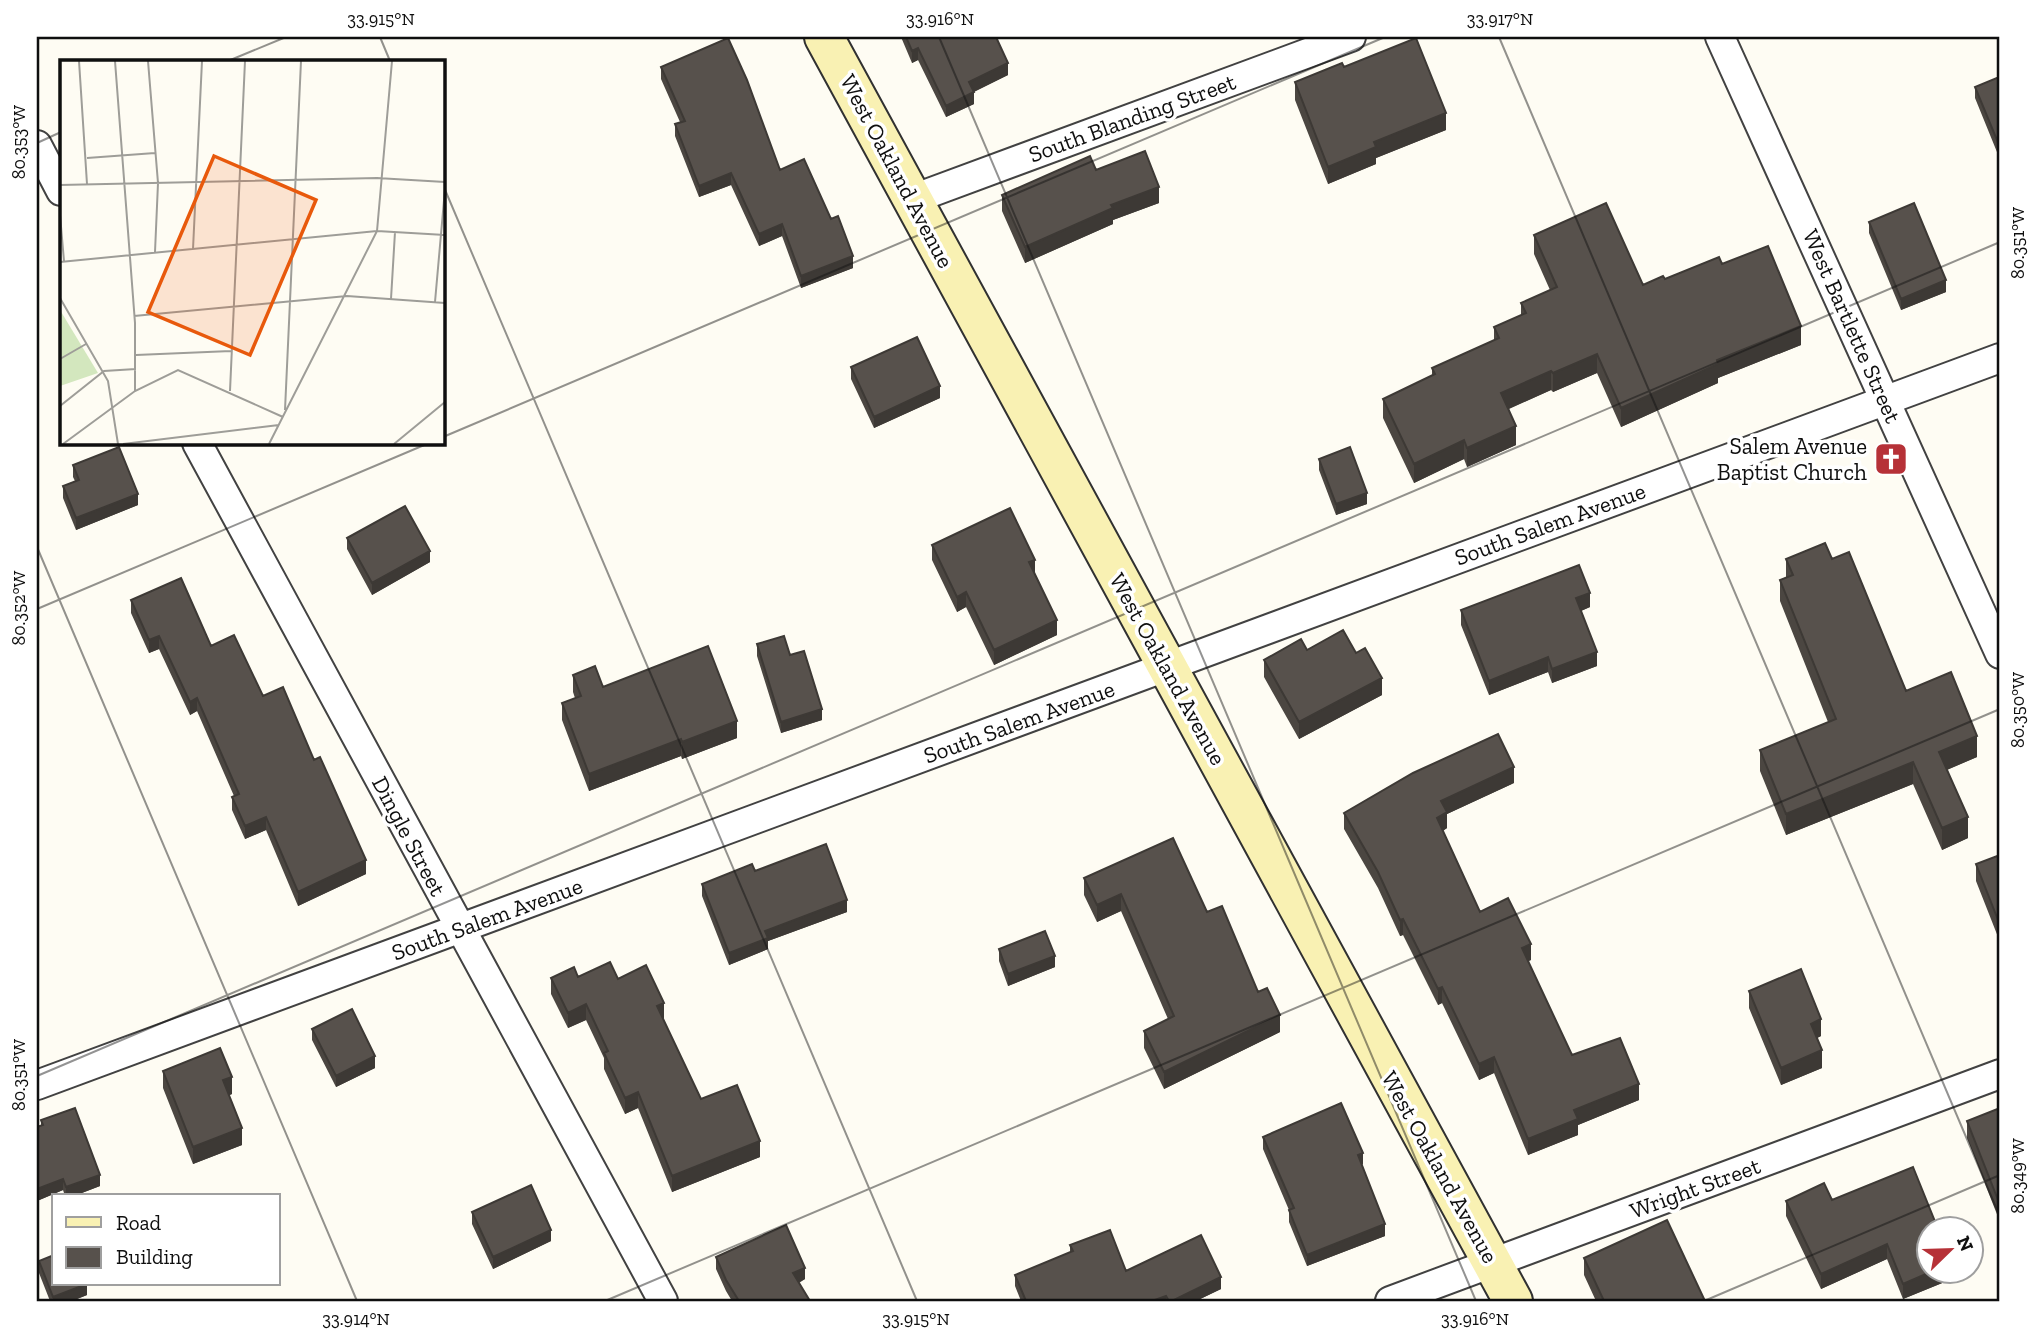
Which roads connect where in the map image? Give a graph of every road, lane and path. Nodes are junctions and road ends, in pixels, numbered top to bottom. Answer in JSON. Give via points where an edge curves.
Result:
{"nodes":[{"id":1,"x":824,"y":37,"type":"edge"},
{"id":2,"x":1351,"y":37,"type":"edge"},
{"id":3,"x":1720,"y":37,"type":"edge"},
{"id":4,"x":37,"y":145,"type":"edge"},
{"id":5,"x":60,"y":189,"type":"edge"},
{"id":6,"x":913,"y":199,"type":"junction"},
{"id":7,"x":2000,"y":358,"type":"edge"},
{"id":8,"x":1885,"y":400,"type":"junction"},
{"id":9,"x":198,"y":444,"type":"edge"},
{"id":10,"x":2000,"y":654,"type":"edge"},
{"id":11,"x":1166,"y":667,"type":"junction"},
{"id":12,"x":460,"y":930,"type":"junction"},
{"id":13,"x":2000,"y":1074,"type":"edge"},
{"id":14,"x":37,"y":1085,"type":"edge"},
{"id":15,"x":1492,"y":1263,"type":"junction"},
{"id":16,"x":663,"y":1301,"type":"edge"},
{"id":17,"x":1390,"y":1301,"type":"edge"},
{"id":18,"x":1513,"y":1301,"type":"edge"}],
"edges":[{"from":1,"to":6,"type":"street","name":"West Oakland Avenue"},
{"from":2,"to":6,"type":"street","name":"South Blanding Street"},
{"from":3,"to":8,"type":"street","name":"West Bartlette Street"},
{"from":4,"to":5,"type":"street"},
{"from":6,"to":11,"type":"street","name":"West Oakland Avenue"},
{"from":7,"to":8,"type":"street","name":"South Salem Avenue"},
{"from":8,"to":10,"type":"street","name":"West Bartlette Street"},
{"from":8,"to":11,"type":"street","name":"South Salem Avenue"},
{"from":9,"to":12,"type":"street","name":"Dingle Street"},
{"from":11,"to":12,"type":"street","name":"South Salem Avenue"},
{"from":11,"to":15,"type":"street","name":"West Oakland Avenue"},
{"from":12,"to":14,"type":"street","name":"South Salem Avenue"},
{"from":12,"to":16,"type":"street","name":"Dingle Street"},
{"from":13,"to":15,"type":"street","name":"Wright Street"},
{"from":15,"to":17,"type":"street","name":"Wright Street"},
{"from":15,"to":18,"type":"street","name":"West Oakland Avenue"}]}
